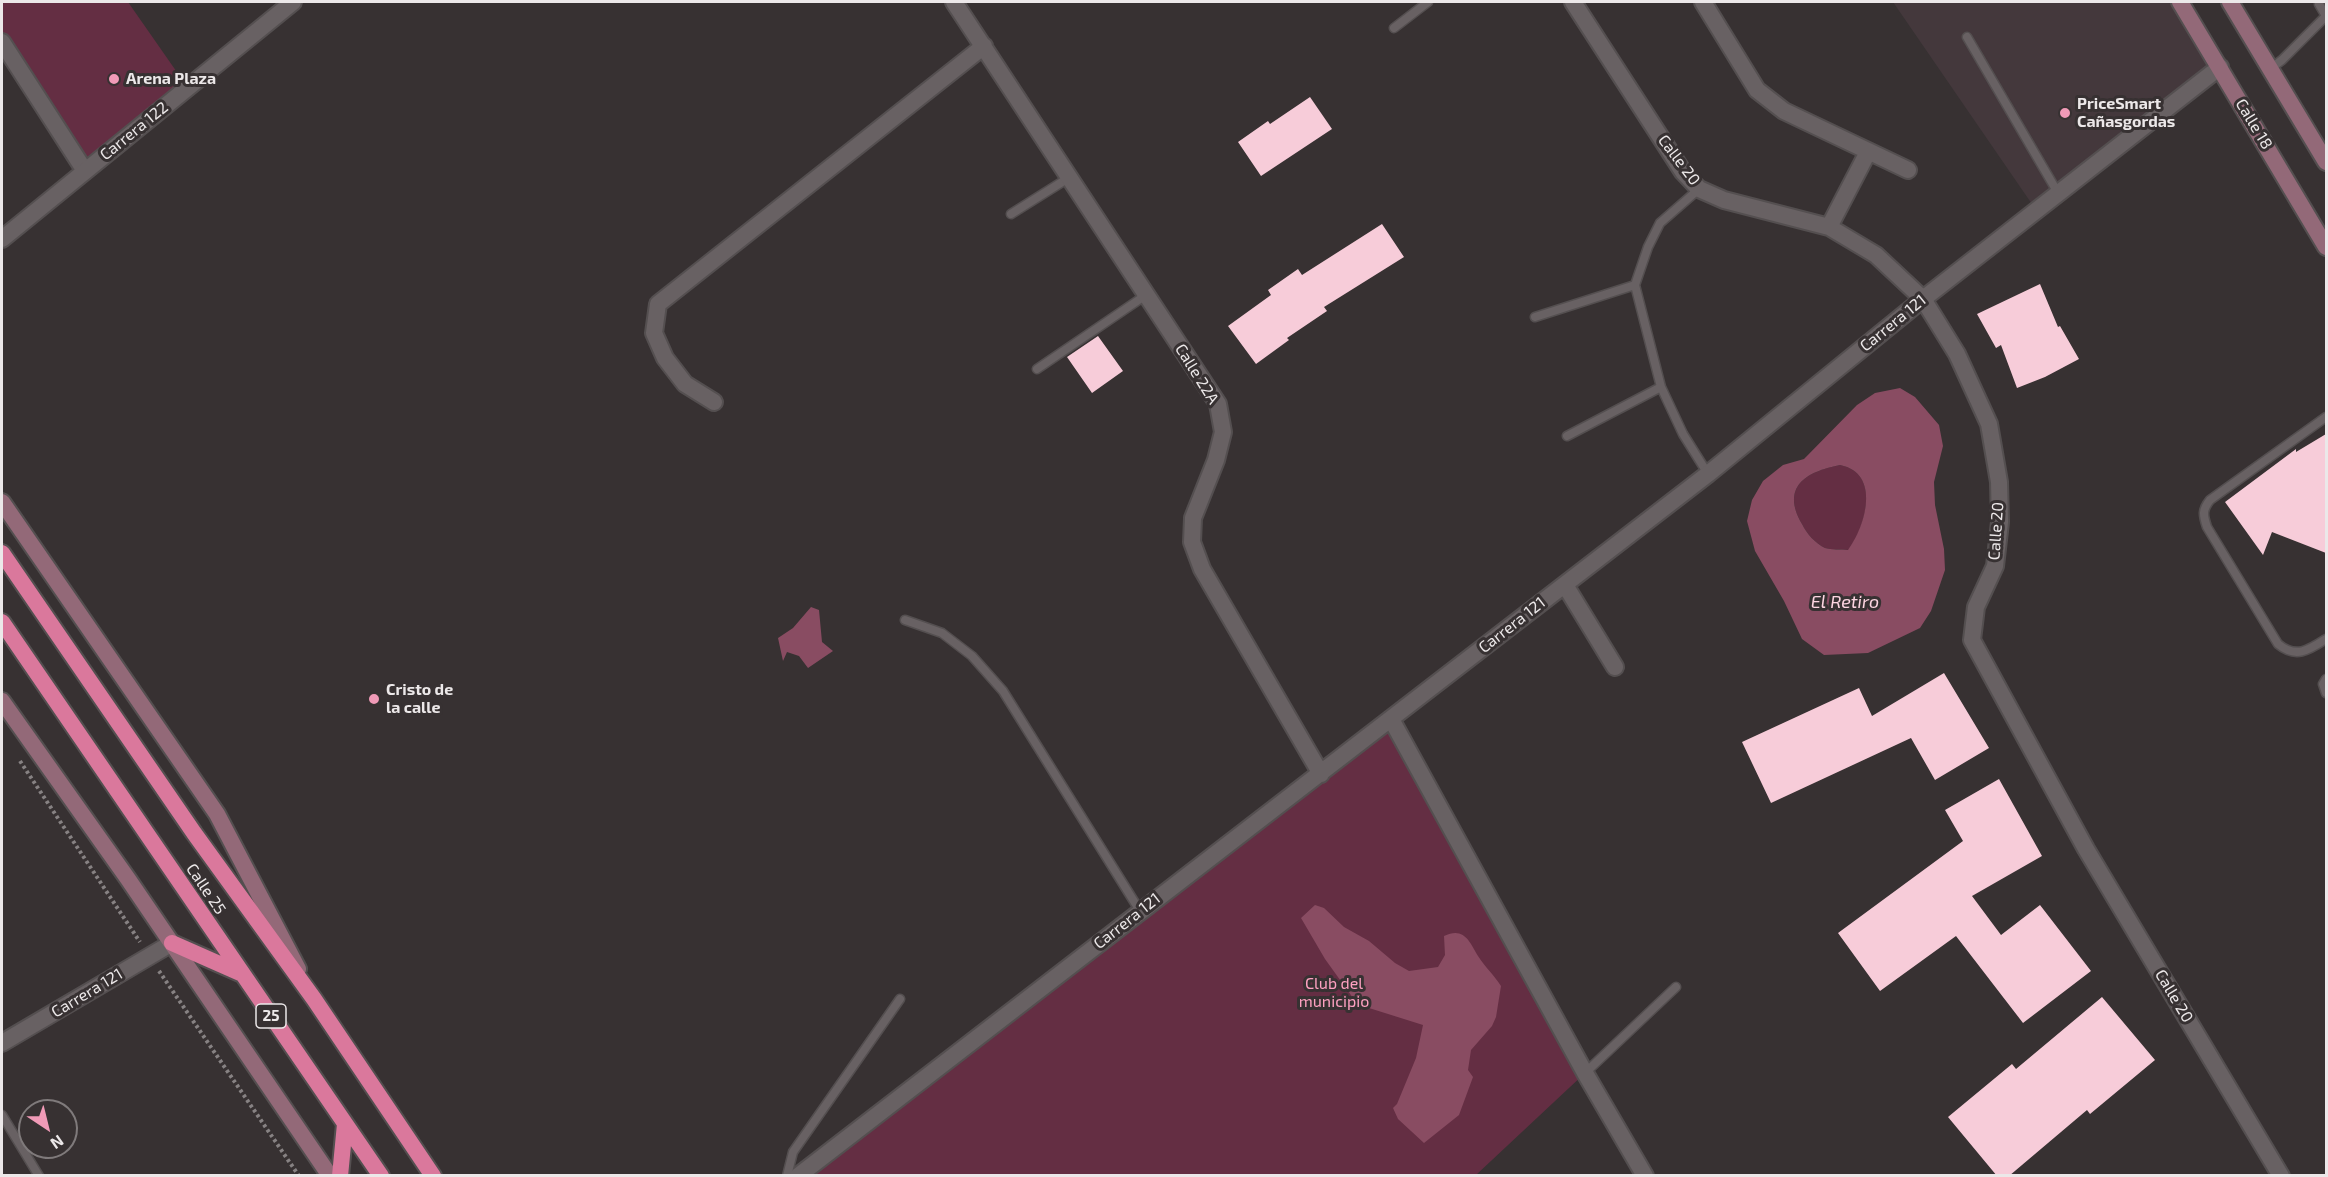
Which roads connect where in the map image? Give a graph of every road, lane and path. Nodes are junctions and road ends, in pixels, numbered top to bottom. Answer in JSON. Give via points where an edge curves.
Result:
{"nodes":[{"id":1,"x":954,"y":2,"type":"edge"},
{"id":2,"x":1428,"y":2,"type":"edge"},
{"id":3,"x":1573,"y":2,"type":"edge"},
{"id":4,"x":1703,"y":2,"type":"edge"},
{"id":5,"x":2180,"y":2,"type":"edge"},
{"id":6,"x":2229,"y":2,"type":"edge"},
{"id":7,"x":288,"y":3,"type":"edge"},
{"id":8,"x":2319,"y":4,"type":"dead end"},
{"id":9,"x":1394,"y":28,"type":"dead end"},
{"id":10,"x":1967,"y":37,"type":"dead end"},
{"id":11,"x":2,"y":42,"type":"edge"},
{"id":12,"x":984,"y":46,"type":"junction"},
{"id":13,"x":2220,"y":67,"type":"junction"},
{"id":14,"x":2270,"y":69,"type":"junction"},
{"id":15,"x":1868,"y":152,"type":"junction"},
{"id":16,"x":2326,"y":162,"type":"edge"},
{"id":17,"x":1908,"y":170,"type":"dead end"},
{"id":18,"x":85,"y":171,"type":"junction"},
{"id":19,"x":1070,"y":177,"type":"junction"},
{"id":20,"x":1699,"y":189,"type":"junction"},
{"id":21,"x":2058,"y":193,"type":"junction"},
{"id":22,"x":1011,"y":214,"type":"dead end"},
{"id":23,"x":1829,"y":227,"type":"junction"},
{"id":24,"x":2,"y":238,"type":"edge"},
{"id":25,"x":2326,"y":247,"type":"edge"},
{"id":26,"x":1635,"y":285,"type":"junction"},
{"id":27,"x":1146,"y":295,"type":"junction"},
{"id":28,"x":1923,"y":299,"type":"junction"},
{"id":29,"x":1535,"y":317,"type":"dead end"},
{"id":30,"x":1037,"y":369,"type":"dead end"},
{"id":31,"x":1661,"y":387,"type":"junction"},
{"id":32,"x":714,"y":402,"type":"dead end"},
{"id":33,"x":2326,"y":417,"type":"edge"},
{"id":34,"x":1567,"y":436,"type":"dead end"},
{"id":35,"x":1708,"y":474,"type":"junction"},
{"id":36,"x":2,"y":502,"type":"edge"},
{"id":37,"x":2,"y":553,"type":"edge"},
{"id":38,"x":1564,"y":585,"type":"junction"},
{"id":39,"x":905,"y":620,"type":"dead end"},
{"id":40,"x":2,"y":622,"type":"edge"},
{"id":41,"x":2326,"y":639,"type":"edge"},
{"id":42,"x":1615,"y":667,"type":"dead end"},
{"id":43,"x":2326,"y":679,"type":"edge"},
{"id":44,"x":2326,"y":693,"type":"edge"},
{"id":45,"x":2,"y":701,"type":"edge"},
{"id":46,"x":1391,"y":719,"type":"junction"},
{"id":47,"x":1321,"y":774,"type":"junction"},
{"id":48,"x":1140,"y":911,"type":"junction"},
{"id":49,"x":172,"y":943,"type":"junction"},
{"id":50,"x":241,"y":973,"type":"junction"},
{"id":51,"x":1676,"y":987,"type":"dead end"},
{"id":52,"x":314,"y":999,"type":"junction"},
{"id":53,"x":900,"y":999,"type":"dead end"},
{"id":54,"x":2,"y":1044,"type":"edge"},
{"id":55,"x":1585,"y":1073,"type":"junction"},
{"id":56,"x":2,"y":1115,"type":"edge"},
{"id":57,"x":345,"y":1124,"type":"junction"},
{"id":58,"x":1638,"y":1173,"type":"edge"},
{"id":59,"x":39,"y":1176,"type":"edge"},
{"id":60,"x":330,"y":1176,"type":"edge"},
{"id":61,"x":340,"y":1176,"type":"edge"},
{"id":62,"x":381,"y":1176,"type":"edge"},
{"id":63,"x":434,"y":1176,"type":"edge"},
{"id":64,"x":787,"y":1176,"type":"edge"},
{"id":65,"x":798,"y":1176,"type":"edge"},
{"id":66,"x":2281,"y":1176,"type":"edge"}],
"edges":[{"from":1,"to":12,"type":"street","name":"Calle 22A"},
{"from":2,"to":9,"type":"lane"},
{"from":3,"to":20,"type":"street","name":"Calle 20","via":[[1683,172]]},
{"from":4,"to":15,"type":"street","via":[[1757,90],[1784,111]]},
{"from":5,"to":13,"type":"main road","name":"Calle 18"},
{"from":6,"to":14,"type":"main road"},
{"from":7,"to":18,"type":"street","name":"Carrera 122"},
{"from":8,"to":14,"type":"lane","via":[[2326,16]]},
{"from":10,"to":21,"type":"lane"},
{"from":11,"to":18,"type":"street"},
{"from":12,"to":19,"type":"street","name":"Calle 22A"},
{"from":12,"to":32,"type":"street","via":[[658,304],[654,333],[665,358],[685,384]]},
{"from":13,"to":21,"type":"street","name":"Carrera 121"},
{"from":13,"to":25,"type":"main road","name":"Calle 18"},
{"from":14,"to":16,"type":"main road"},
{"from":15,"to":17,"type":"street"},
{"from":15,"to":23,"type":"street"},
{"from":18,"to":24,"type":"street","name":"Carrera 122"},
{"from":19,"to":22,"type":"lane"},
{"from":19,"to":27,"type":"street","name":"Calle 22A"},
{"from":20,"to":23,"type":"street","name":"Calle 20","via":[[1724,200]]},
{"from":20,"to":26,"type":"lane","via":[[1660,224]]},
{"from":21,"to":28,"type":"street","name":"Carrera 121"},
{"from":23,"to":28,"type":"street","name":"Calle 20","via":[[1876,255]]},
{"from":26,"to":29,"type":"lane"},
{"from":26,"to":31,"type":"lane"},
{"from":27,"to":30,"type":"lane"},
{"from":27,"to":47,"type":"street","name":"Calle 22A","via":[[1218,404],[1223,432],[1193,518],[1192,542],[1202,569]]},
{"from":28,"to":35,"type":"street","name":"Carrera 121"},
{"from":28,"to":66,"type":"street","name":"Calle 20","via":[[1957,354],[1989,424],[1999,482],[1995,566],[1976,607],[1972,640],[2086,849]]},
{"from":31,"to":34,"type":"lane"},
{"from":31,"to":35,"type":"lane"},
{"from":33,"to":41,"type":"lane","via":[[2203,508],[2207,527],[2278,644],[2286,650],[2300,651]]},
{"from":35,"to":38,"type":"street","name":"Carrera 121"},
{"from":36,"to":52,"type":"main road","name":"Calle 25","via":[[217,814]]},
{"from":37,"to":52,"type":"highway","name":"Calle 25","via":[[194,833]]},
{"from":38,"to":42,"type":"street"},
{"from":38,"to":46,"type":"street","name":"Carrera 121"},
{"from":39,"to":48,"type":"lane","via":[[942,633],[972,656],[1003,691]]},
{"from":40,"to":50,"type":"highway","name":"Calle 25","number":"25"},
{"from":43,"to":44,"type":"lane"},
{"from":45,"to":49,"type":"main road","number":"25"},
{"from":46,"to":47,"type":"street","name":"Carrera 121"},
{"from":46,"to":55,"type":"street"},
{"from":47,"to":48,"type":"street","name":"Carrera 121"},
{"from":48,"to":65,"type":"street","name":"Carrera 121"},
{"from":49,"to":50,"type":"highway"},
{"from":49,"to":54,"type":"street","name":"Carrera 121"},
{"from":49,"to":60,"type":"main road","number":"25"},
{"from":50,"to":57,"type":"highway","name":"Calle 25","number":"25"},
{"from":51,"to":55,"type":"lane"},
{"from":52,"to":63,"type":"highway","name":"Calle 25"},
{"from":53,"to":64,"type":"lane","via":[[793,1152]]},
{"from":55,"to":58,"type":"street"},
{"from":56,"to":59,"type":"lane"},
{"from":57,"to":61,"type":"highway"},
{"from":57,"to":62,"type":"highway","name":"Calle 25","number":"25"}]}
